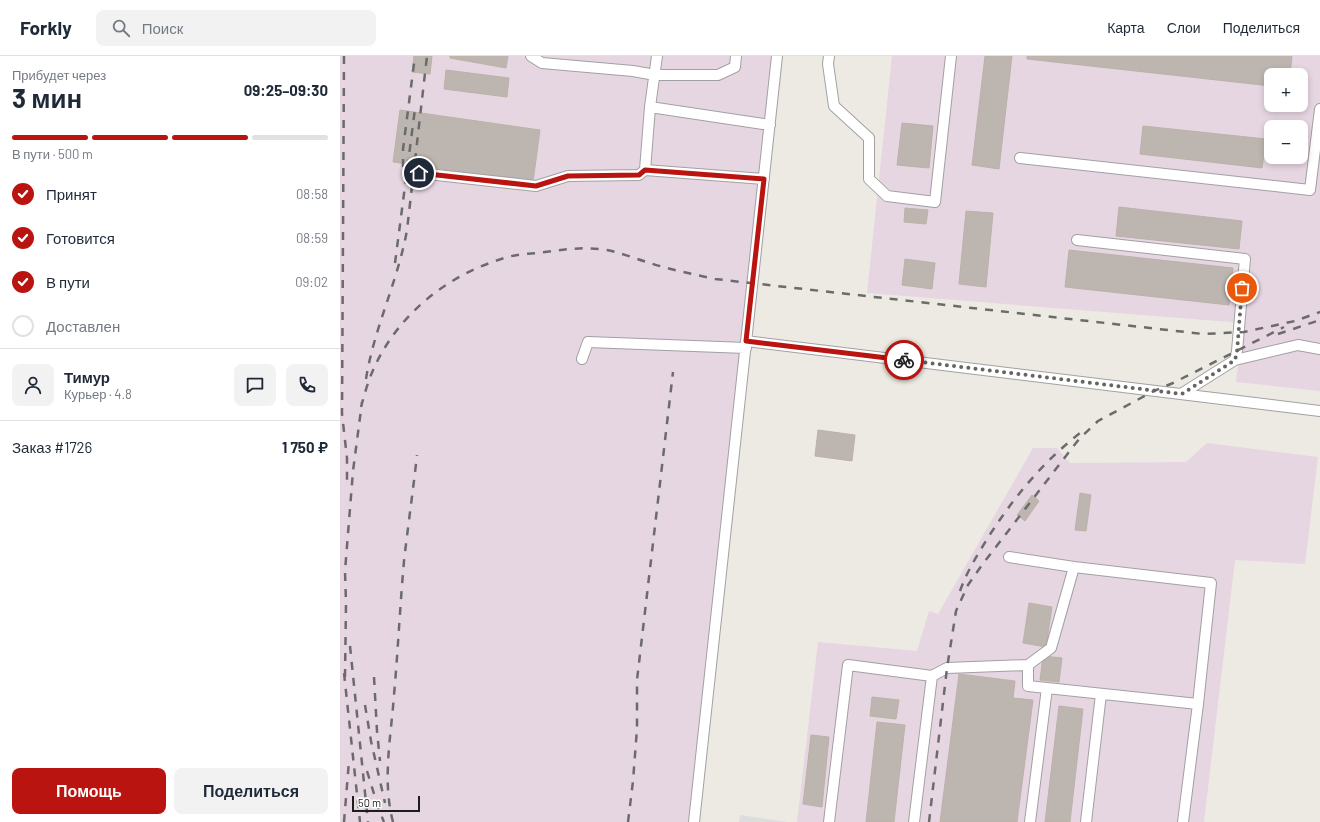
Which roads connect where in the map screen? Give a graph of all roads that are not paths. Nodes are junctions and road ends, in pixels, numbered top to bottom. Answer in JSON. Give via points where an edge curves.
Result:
{"nodes":[{"id":1,"x":531,"y":56,"type":"edge"},
{"id":2,"x":657,"y":56,"type":"edge"},
{"id":3,"x":736,"y":56,"type":"edge"},
{"id":4,"x":777,"y":56,"type":"edge"},
{"id":5,"x":829,"y":56,"type":"edge"},
{"id":6,"x":951,"y":56,"type":"edge"},
{"id":7,"x":655,"y":76,"type":"junction"},
{"id":8,"x":650,"y":107,"type":"junction"},
{"id":9,"x":1320,"y":109,"type":"edge"},
{"id":10,"x":770,"y":125,"type":"junction"},
{"id":11,"x":1020,"y":158,"type":"dead end"},
{"id":12,"x":645,"y":170,"type":"junction"},
{"id":13,"x":419,"y":173,"type":"dead end"},
{"id":14,"x":764,"y":179,"type":"junction"},
{"id":15,"x":1077,"y":240,"type":"dead end"},
{"id":16,"x":746,"y":345,"type":"junction"},
{"id":17,"x":1320,"y":349,"type":"edge"},
{"id":18,"x":582,"y":359,"type":"dead end"},
{"id":19,"x":1235,"y":360,"type":"junction"},
{"id":20,"x":1182,"y":394,"type":"junction"},
{"id":21,"x":1320,"y":410,"type":"edge"},
{"id":22,"x":1009,"y":557,"type":"dead end"},
{"id":23,"x":1074,"y":567,"type":"junction"},
{"id":24,"x":1028,"y":665,"type":"junction"},
{"id":25,"x":932,"y":676,"type":"junction"},
{"id":26,"x":1047,"y":688,"type":"junction"},
{"id":27,"x":1101,"y":694,"type":"junction"},
{"id":28,"x":1198,"y":704,"type":"junction"},
{"id":29,"x":694,"y":822,"type":"edge"},
{"id":30,"x":829,"y":822,"type":"edge"},
{"id":31,"x":914,"y":822,"type":"edge"},
{"id":32,"x":1030,"y":822,"type":"edge"},
{"id":33,"x":1086,"y":822,"type":"edge"},
{"id":34,"x":1183,"y":822,"type":"edge"}],
"edges":[{"from":1,"to":7,"type":"street","via":[[542,62],[633,71]]},
{"from":2,"to":7,"type":"street"},
{"from":3,"to":7,"type":"street","via":[[735,67],[718,75]]},
{"from":4,"to":10,"type":"street"},
{"from":5,"to":6,"type":"street","via":[[834,106],[869,138],[869,179],[887,196],[935,202]]},
{"from":7,"to":8,"type":"street"},
{"from":8,"to":10,"type":"street"},
{"from":8,"to":12,"type":"street"},
{"from":9,"to":11,"type":"street","via":[[1310,190]]},
{"from":10,"to":14,"type":"street"},
{"from":12,"to":13,"type":"street","via":[[639,175],[568,176],[536,186]]},
{"from":12,"to":14,"type":"street"},
{"from":14,"to":16,"type":"street"},
{"from":15,"to":19,"type":"street","via":[[1245,259]]},
{"from":16,"to":18,"type":"street","via":[[588,342]]},
{"from":16,"to":20,"type":"street"},
{"from":16,"to":29,"type":"street"},
{"from":17,"to":19,"type":"street","via":[[1298,345]]},
{"from":19,"to":20,"type":"street"},
{"from":20,"to":21,"type":"street"},
{"from":22,"to":23,"type":"street"},
{"from":23,"to":24,"type":"street","via":[[1051,648]]},
{"from":23,"to":28,"type":"street","via":[[1211,583]]},
{"from":24,"to":25,"type":"street","via":[[947,668]]},
{"from":24,"to":26,"type":"street","via":[[1028,686]]},
{"from":25,"to":30,"type":"street","via":[[848,665]]},
{"from":25,"to":31,"type":"street"},
{"from":26,"to":27,"type":"street"},
{"from":26,"to":32,"type":"street"},
{"from":27,"to":28,"type":"street"},
{"from":27,"to":33,"type":"street"},
{"from":28,"to":34,"type":"street"}]}
